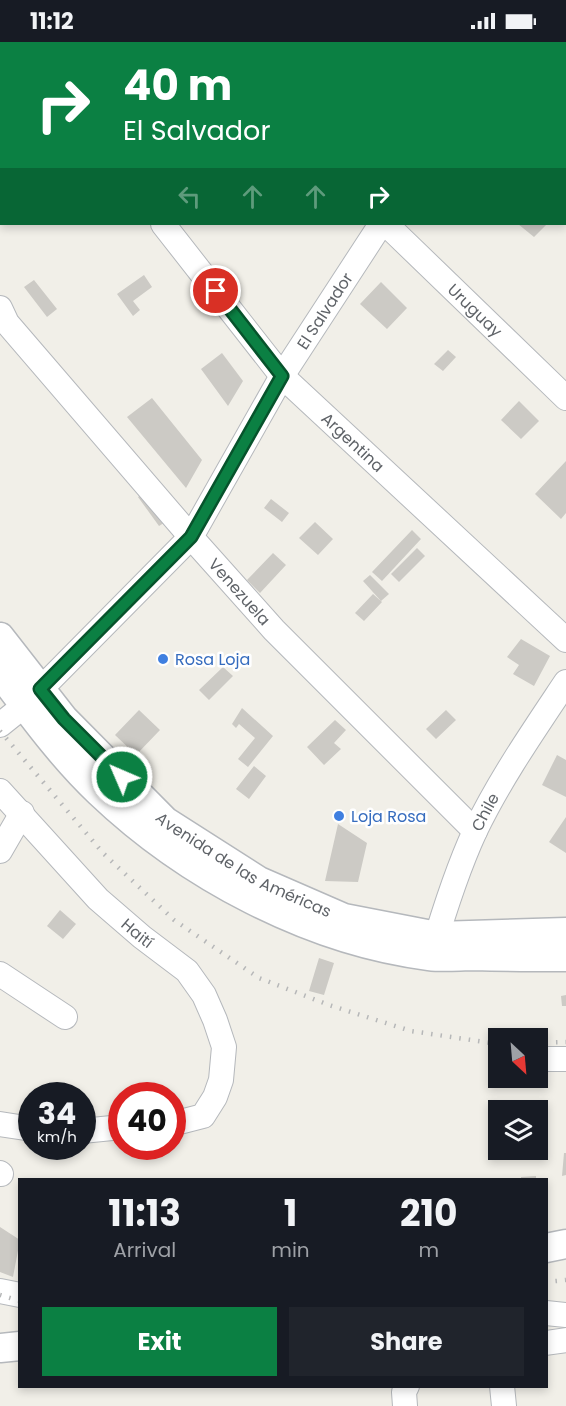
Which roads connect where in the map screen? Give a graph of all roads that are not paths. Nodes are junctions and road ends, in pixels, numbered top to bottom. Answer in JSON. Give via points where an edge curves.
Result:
{"nodes":[{"id":1,"x":164,"y":225,"type":"edge"},
{"id":2,"x":380,"y":225,"type":"edge"},
{"id":3,"x":387,"y":225,"type":"edge"},
{"id":4,"x":0,"y":308,"type":"edge"},
{"id":5,"x":282,"y":376,"type":"junction"},
{"id":6,"x":566,"y":398,"type":"edge"},
{"id":7,"x":191,"y":537,"type":"junction"},
{"id":8,"x":0,"y":637,"type":"edge"},
{"id":9,"x":566,"y":640,"type":"edge"},
{"id":10,"x":0,"y":674,"type":"edge"},
{"id":11,"x":566,"y":682,"type":"edge"},
{"id":12,"x":17,"y":710,"type":"edge"},
{"id":13,"x":0,"y":791,"type":"edge"},
{"id":14,"x":22,"y":813,"type":"junction"},
{"id":15,"x":476,"y":831,"type":"junction"},
{"id":16,"x":0,"y":851,"type":"edge"},
{"id":17,"x":566,"y":932,"type":"edge"},
{"id":18,"x":434,"y":946,"type":"junction"},
{"id":19,"x":566,"y":957,"type":"edge"},
{"id":20,"x":0,"y":974,"type":"edge"},
{"id":21,"x":64,"y":1017,"type":"dead end"},
{"id":22,"x":548,"y":1059,"type":"edge"},
{"id":23,"x":566,"y":1059,"type":"edge"},
{"id":24,"x":186,"y":1120,"type":"edge"},
{"id":25,"x":0,"y":1124,"type":"edge"},
{"id":26,"x":18,"y":1127,"type":"edge"},
{"id":27,"x":566,"y":1244,"type":"edge"},
{"id":28,"x":548,"y":1248,"type":"edge"},
{"id":29,"x":0,"y":1291,"type":"edge"},
{"id":30,"x":18,"y":1295,"type":"edge"},
{"id":31,"x":548,"y":1312,"type":"edge"},
{"id":32,"x":566,"y":1315,"type":"edge"},
{"id":33,"x":566,"y":1340,"type":"edge"},
{"id":34,"x":548,"y":1342,"type":"edge"},
{"id":35,"x":18,"y":1346,"type":"edge"},
{"id":36,"x":0,"y":1348,"type":"edge"},
{"id":37,"x":406,"y":1388,"type":"edge"},
{"id":38,"x":502,"y":1388,"type":"edge"},
{"id":39,"x":405,"y":1406,"type":"edge"},
{"id":40,"x":504,"y":1406,"type":"edge"}],
"edges":[{"from":1,"to":5,"type":"street","name":"Argentina"},
{"from":2,"to":5,"type":"street","name":"El Salvador"},
{"from":3,"to":6,"type":"street","name":"Uruguay"},
{"from":4,"to":7,"type":"street","name":"Venezuela","via":[[7,323]]},
{"from":5,"to":7,"type":"street","name":"El Salvador"},
{"from":5,"to":9,"type":"street","name":"Argentina"},
{"from":7,"to":12,"type":"street","name":"El Salvador"},
{"from":7,"to":15,"type":"street","name":"Venezuela","via":[[274,630]]},
{"from":8,"to":12,"type":"street","name":"Avenida de las Américas"},
{"from":10,"to":12,"type":"street","name":"Avenida de las Américas"},
{"from":11,"to":15,"type":"street","name":"Chile","via":[[518,754]]},
{"from":12,"to":18,"type":"street","name":"Avenida de las Américas","via":[[64,719],[165,822],[259,881],[344,918]]},
{"from":13,"to":14,"type":"street","name":"Haití"},
{"from":14,"to":16,"type":"street"},
{"from":14,"to":24,"type":"street","name":"Haití","via":[[98,899],[187,971],[204,995],[224,1047],[221,1080],[203,1116]]},
{"from":15,"to":18,"type":"street","name":"Chile","via":[[449,894]]},
{"from":17,"to":18,"type":"street","name":"Avenida de las Américas"},
{"from":18,"to":19,"type":"street","name":"Avenida de las Américas"},
{"from":20,"to":21,"type":"street"},
{"from":22,"to":23,"type":"street"},
{"from":25,"to":26,"type":"street"},
{"from":27,"to":28,"type":"street"},
{"from":29,"to":30,"type":"street"},
{"from":31,"to":32,"type":"street"},
{"from":33,"to":34,"type":"street"},
{"from":35,"to":36,"type":"street"},
{"from":37,"to":39,"type":"street"},
{"from":38,"to":40,"type":"street"}]}
